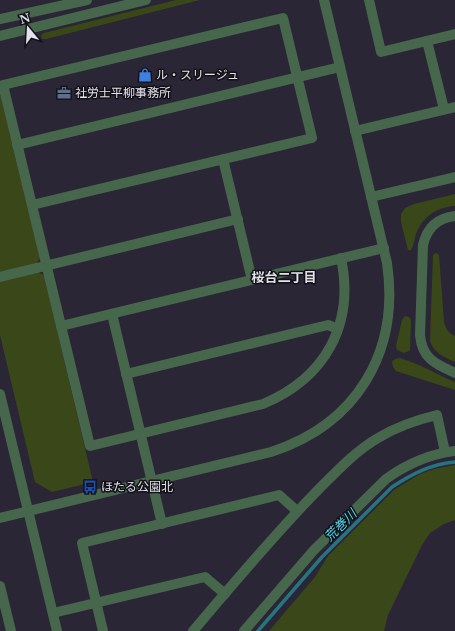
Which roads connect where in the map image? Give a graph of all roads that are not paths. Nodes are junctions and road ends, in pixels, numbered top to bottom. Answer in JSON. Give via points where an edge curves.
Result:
{"nodes":[{"id":1,"x":87,"y":0,"type":"edge"},
{"id":2,"x":146,"y":0,"type":"edge"},
{"id":3,"x":324,"y":0,"type":"edge"},
{"id":4,"x":369,"y":0,"type":"edge"},
{"id":5,"x":0,"y":19,"type":"edge"},
{"id":6,"x":455,"y":34,"type":"edge"},
{"id":7,"x":0,"y":36,"type":"edge"},
{"id":8,"x":427,"y":41,"type":"junction"},
{"id":9,"x":340,"y":67,"type":"junction"},
{"id":10,"x":297,"y":78,"type":"junction"},
{"id":11,"x":455,"y":107,"type":"edge"},
{"id":12,"x":444,"y":109,"type":"junction"},
{"id":13,"x":355,"y":131,"type":"junction"},
{"id":14,"x":17,"y":145,"type":"junction"},
{"id":15,"x":223,"y":159,"type":"junction"},
{"id":16,"x":455,"y":177,"type":"edge"},
{"id":17,"x":371,"y":197,"type":"junction"},
{"id":18,"x":32,"y":205,"type":"junction"},
{"id":19,"x":455,"y":216,"type":"edge"},
{"id":20,"x":238,"y":219,"type":"junction"},
{"id":21,"x":384,"y":248,"type":"junction"},
{"id":22,"x":341,"y":258,"type":"junction"},
{"id":23,"x":46,"y":266,"type":"junction"},
{"id":24,"x":0,"y":277,"type":"edge"},
{"id":25,"x":252,"y":280,"type":"junction"},
{"id":26,"x":112,"y":314,"type":"junction"},
{"id":27,"x":61,"y":326,"type":"junction"},
{"id":28,"x":338,"y":329,"type":"junction"},
{"id":29,"x":455,"y":372,"type":"edge"},
{"id":30,"x":126,"y":374,"type":"junction"},
{"id":31,"x":0,"y":394,"type":"edge"},
{"id":32,"x":141,"y":434,"type":"junction"},
{"id":33,"x":450,"y":452,"type":"edge"},
{"id":34,"x":152,"y":481,"type":"junction"},
{"id":35,"x":28,"y":511,"type":"junction"},
{"id":36,"x":297,"y":511,"type":"junction"},
{"id":37,"x":0,"y":518,"type":"edge"},
{"id":38,"x":162,"y":524,"type":"junction"},
{"id":39,"x":0,"y":586,"type":"edge"},
{"id":40,"x":225,"y":594,"type":"junction"},
{"id":41,"x":96,"y":603,"type":"junction"},
{"id":42,"x":53,"y":614,"type":"junction"},
{"id":43,"x":11,"y":631,"type":"edge"},
{"id":44,"x":57,"y":631,"type":"edge"},
{"id":45,"x":103,"y":631,"type":"edge"},
{"id":46,"x":193,"y":631,"type":"edge"},
{"id":47,"x":244,"y":631,"type":"edge"}],
"edges":[{"from":1,"to":5,"type":"street"},
{"from":2,"to":7,"type":"street"},
{"from":3,"to":9,"type":"street"},
{"from":4,"to":8,"type":"street","via":[[381,52]]},
{"from":6,"to":8,"type":"street"},
{"from":8,"to":12,"type":"street"},
{"from":9,"to":10,"type":"street"},
{"from":9,"to":13,"type":"street"},
{"from":10,"to":14,"type":"street"},
{"from":10,"to":14,"type":"street","via":[[283,18],[3,85]]},
{"from":10,"to":15,"type":"street","via":[[312,138]]},
{"from":11,"to":12,"type":"street"},
{"from":12,"to":13,"type":"street"},
{"from":13,"to":17,"type":"street"},
{"from":14,"to":18,"type":"street"},
{"from":15,"to":18,"type":"street"},
{"from":15,"to":20,"type":"street"},
{"from":16,"to":17,"type":"street"},
{"from":17,"to":21,"type":"street"},
{"from":18,"to":23,"type":"street"},
{"from":19,"to":29,"type":"street","via":[[448,216],[436,222],[425,238],[420,336],[426,356],[437,365]]},
{"from":20,"to":23,"type":"street"},
{"from":20,"to":25,"type":"street"},
{"from":21,"to":22,"type":"street"},
{"from":21,"to":34,"type":"street","via":[[390,293],[385,338],[370,374],[348,405],[319,430],[285,448]]},
{"from":22,"to":25,"type":"street"},
{"from":22,"to":28,"type":"street","via":[[344,300]]},
{"from":23,"to":24,"type":"street"},
{"from":23,"to":27,"type":"street"},
{"from":25,"to":26,"type":"street"},
{"from":26,"to":27,"type":"street"},
{"from":26,"to":30,"type":"street"},
{"from":27,"to":32,"type":"street","via":[[90,446]]},
{"from":28,"to":30,"type":"street","via":[[328,325]]},
{"from":28,"to":32,"type":"street","via":[[327,352],[310,374],[276,399]]},
{"from":30,"to":32,"type":"street"},
{"from":31,"to":35,"type":"street"},
{"from":32,"to":34,"type":"street"},
{"from":33,"to":36,"type":"street","via":[[437,415],[397,427],[358,451]]},
{"from":33,"to":47,"type":"street","via":[[414,462],[386,479],[314,550]]},
{"from":34,"to":35,"type":"street"},
{"from":34,"to":38,"type":"street"},
{"from":35,"to":37,"type":"street"},
{"from":35,"to":42,"type":"street"},
{"from":36,"to":38,"type":"street","via":[[279,495]]},
{"from":36,"to":40,"type":"street"},
{"from":38,"to":41,"type":"street","via":[[82,543]]},
{"from":39,"to":43,"type":"street"},
{"from":40,"to":41,"type":"street","via":[[205,577]]},
{"from":40,"to":46,"type":"street"},
{"from":41,"to":42,"type":"street"},
{"from":41,"to":45,"type":"street"},
{"from":42,"to":44,"type":"street"}]}
